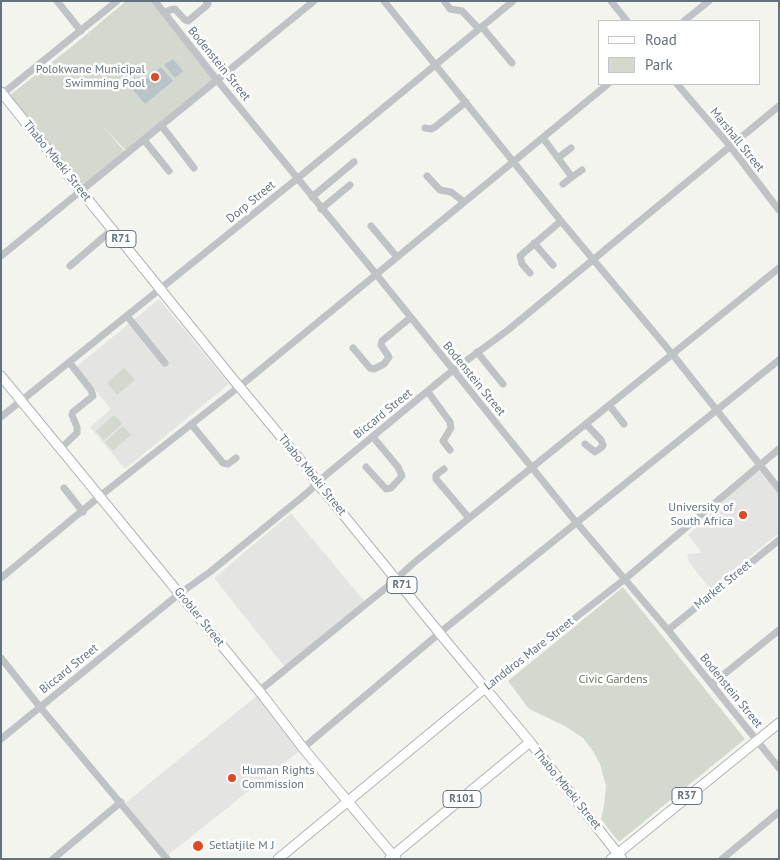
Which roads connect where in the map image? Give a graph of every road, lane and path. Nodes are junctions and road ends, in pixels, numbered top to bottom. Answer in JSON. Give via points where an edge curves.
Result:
{"nodes":[{"id":1,"x":57,"y":1,"type":"edge"},
{"id":2,"x":117,"y":1,"type":"edge"},
{"id":3,"x":155,"y":1,"type":"edge"},
{"id":4,"x":206,"y":1,"type":"edge"},
{"id":5,"x":314,"y":1,"type":"edge"},
{"id":6,"x":384,"y":1,"type":"edge"},
{"id":7,"x":444,"y":1,"type":"edge"},
{"id":8,"x":513,"y":1,"type":"edge"},
{"id":9,"x":611,"y":1,"type":"edge"},
{"id":10,"x":709,"y":1,"type":"edge"},
{"id":11,"x":164,"y":13,"type":"junction"},
{"id":12,"x":625,"y":20,"type":"edge"},
{"id":13,"x":685,"y":20,"type":"edge"},
{"id":14,"x":480,"y":28,"type":"junction"},
{"id":15,"x":81,"y":31,"type":"junction"},
{"id":16,"x":512,"y":63,"type":"dead end"},
{"id":17,"x":436,"y":65,"type":"junction"},
{"id":18,"x":217,"y":80,"type":"junction"},
{"id":19,"x":607,"y":85,"type":"edge"},
{"id":20,"x":678,"y":85,"type":"edge"},
{"id":21,"x":2,"y":94,"type":"edge"},
{"id":22,"x":466,"y":102,"type":"junction"},
{"id":23,"x":779,"y":106,"type":"edge"},
{"id":24,"x":161,"y":126,"type":"junction"},
{"id":25,"x":425,"y":128,"type":"dead end"},
{"id":26,"x":543,"y":138,"type":"junction"},
{"id":27,"x":144,"y":140,"type":"junction"},
{"id":28,"x":730,"y":146,"type":"junction"},
{"id":29,"x":570,"y":148,"type":"dead end"},
{"id":30,"x":558,"y":158,"type":"junction"},
{"id":31,"x":514,"y":161,"type":"junction"},
{"id":32,"x":354,"y":162,"type":"dead end"},
{"id":33,"x":194,"y":168,"type":"dead end"},
{"id":34,"x":582,"y":170,"type":"dead end"},
{"id":35,"x":169,"y":171,"type":"dead end"},
{"id":36,"x":427,"y":176,"type":"dead end"},
{"id":37,"x":572,"y":177,"type":"junction"},
{"id":38,"x":298,"y":178,"type":"junction"},
{"id":39,"x":563,"y":184,"type":"dead end"},
{"id":40,"x":350,"y":185,"type":"dead end"},
{"id":41,"x":81,"y":190,"type":"junction"},
{"id":42,"x":312,"y":197,"type":"junction"},
{"id":43,"x":464,"y":202,"type":"junction"},
{"id":44,"x":321,"y":208,"type":"junction"},
{"id":45,"x":779,"y":210,"type":"edge"},
{"id":46,"x":561,"y":221,"type":"junction"},
{"id":47,"x":371,"y":226,"type":"dead end"},
{"id":48,"x":113,"y":229,"type":"junction"},
{"id":49,"x":534,"y":243,"type":"junction"},
{"id":50,"x":1,"y":256,"type":"edge"},
{"id":51,"x":397,"y":257,"type":"junction"},
{"id":52,"x":594,"y":259,"type":"junction"},
{"id":53,"x":552,"y":265,"type":"dead end"},
{"id":54,"x":70,"y":266,"type":"dead end"},
{"id":55,"x":779,"y":268,"type":"edge"},
{"id":56,"x":530,"y":273,"type":"dead end"},
{"id":57,"x":376,"y":274,"type":"junction"},
{"id":58,"x":161,"y":288,"type":"junction"},
{"id":59,"x":126,"y":316,"type":"junction"},
{"id":60,"x":410,"y":318,"type":"junction"},
{"id":61,"x":353,"y":348,"type":"dead end"},
{"id":62,"x":477,"y":352,"type":"junction"},
{"id":63,"x":672,"y":355,"type":"junction"},
{"id":64,"x":779,"y":360,"type":"edge"},
{"id":65,"x":69,"y":362,"type":"junction"},
{"id":66,"x":165,"y":363,"type":"dead end"},
{"id":67,"x":453,"y":371,"type":"junction"},
{"id":68,"x":1,"y":376,"type":"edge"},
{"id":69,"x":503,"y":384,"type":"dead end"},
{"id":70,"x":239,"y":387,"type":"junction"},
{"id":71,"x":428,"y":392,"type":"junction"},
{"id":72,"x":22,"y":401,"type":"junction"},
{"id":73,"x":609,"y":406,"type":"junction"},
{"id":74,"x":717,"y":411,"type":"junction"},
{"id":75,"x":1,"y":418,"type":"edge"},
{"id":76,"x":191,"y":424,"type":"junction"},
{"id":77,"x":586,"y":424,"type":"junction"},
{"id":78,"x":624,"y":424,"type":"dead end"},
{"id":79,"x":373,"y":437,"type":"junction"},
{"id":80,"x":585,"y":444,"type":"dead end"},
{"id":81,"x":61,"y":448,"type":"junction"},
{"id":82,"x":779,"y":449,"type":"edge"},
{"id":83,"x":450,"y":450,"type":"dead end"},
{"id":84,"x":236,"y":458,"type":"dead end"},
{"id":85,"x":760,"y":464,"type":"junction"},
{"id":86,"x":366,"y":467,"type":"dead end"},
{"id":87,"x":532,"y":468,"type":"junction"},
{"id":88,"x":444,"y":469,"type":"dead end"},
{"id":89,"x":317,"y":484,"type":"junction"},
{"id":90,"x":64,"y":488,"type":"dead end"},
{"id":91,"x":779,"y":489,"type":"edge"},
{"id":92,"x":100,"y":496,"type":"junction"},
{"id":93,"x":83,"y":512,"type":"junction"},
{"id":94,"x":470,"y":518,"type":"junction"},
{"id":95,"x":576,"y":522,"type":"junction"},
{"id":96,"x":779,"y":540,"type":"edge"},
{"id":97,"x":1,"y":578,"type":"edge"},
{"id":98,"x":396,"y":579,"type":"junction"},
{"id":99,"x":625,"y":579,"type":"junction"},
{"id":100,"x":179,"y":594,"type":"junction"},
{"id":101,"x":668,"y":630,"type":"junction"},
{"id":102,"x":779,"y":630,"type":"edge"},
{"id":103,"x":440,"y":633,"type":"junction"},
{"id":104,"x":1,"y":658,"type":"edge"},
{"id":105,"x":712,"y":684,"type":"junction"},
{"id":106,"x":485,"y":688,"type":"junction"},
{"id":107,"x":259,"y":691,"type":"junction"},
{"id":108,"x":40,"y":707,"type":"junction"},
{"id":109,"x":779,"y":723,"type":"edge"},
{"id":110,"x":1,"y":739,"type":"edge"},
{"id":111,"x":756,"y":741,"type":"junction"},
{"id":112,"x":530,"y":742,"type":"junction"},
{"id":113,"x":302,"y":748,"type":"junction"},
{"id":114,"x":779,"y":768,"type":"edge"},
{"id":115,"x":348,"y":800,"type":"junction"},
{"id":116,"x":121,"y":802,"type":"junction"},
{"id":117,"x":779,"y":812,"type":"edge"},
{"id":118,"x":617,"y":857,"type":"edge"},
{"id":119,"x":393,"y":858,"type":"edge"},
{"id":120,"x":53,"y":859,"type":"edge"},
{"id":121,"x":167,"y":859,"type":"edge"},
{"id":122,"x":278,"y":859,"type":"edge"},
{"id":123,"x":722,"y":859,"type":"edge"}],
"edges":[{"from":1,"to":15,"type":"street"},
{"from":2,"to":15,"type":"street"},
{"from":3,"to":11,"type":"street","name":"Bodenstein Street"},
{"from":4,"to":11,"type":"street","via":[[208,4],[188,21],[175,9]]},
{"from":5,"to":18,"type":"street"},
{"from":6,"to":17,"type":"street"},
{"from":7,"to":14,"type":"street","via":[[450,9],[462,11]]},
{"from":8,"to":14,"type":"street","name":"Dorp Street"},
{"from":9,"to":12,"type":"street"},
{"from":10,"to":13,"type":"street"},
{"from":11,"to":18,"type":"street","name":"Bodenstein Street"},
{"from":14,"to":16,"type":"street"},
{"from":14,"to":17,"type":"street","name":"Dorp Street"},
{"from":15,"to":21,"type":"street"},
{"from":17,"to":22,"type":"street"},
{"from":17,"to":38,"type":"street","name":"Dorp Street"},
{"from":18,"to":24,"type":"street"},
{"from":18,"to":38,"type":"street","name":"Bodenstein Street"},
{"from":19,"to":26,"type":"street"},
{"from":20,"to":28,"type":"street","name":"Marshall Street"},
{"from":21,"to":41,"type":"main road","name":"Thabo Mbeki Street","number":"R71"},
{"from":22,"to":25,"type":"street","via":[[435,127]]},
{"from":22,"to":31,"type":"street"},
{"from":23,"to":28,"type":"street","name":"Biccard Street"},
{"from":24,"to":27,"type":"street"},
{"from":24,"to":33,"type":"street"},
{"from":26,"to":30,"type":"street"},
{"from":26,"to":31,"type":"street"},
{"from":27,"to":35,"type":"street"},
{"from":27,"to":41,"type":"street"},
{"from":28,"to":45,"type":"street","name":"Marshall Street"},
{"from":28,"to":52,"type":"street","name":"Biccard Street"},
{"from":29,"to":30,"type":"street"},
{"from":30,"to":37,"type":"street"},
{"from":31,"to":43,"type":"street"},
{"from":31,"to":46,"type":"street"},
{"from":32,"to":42,"type":"street"},
{"from":34,"to":37,"type":"street"},
{"from":36,"to":43,"type":"street","via":[[440,190],[451,192]]},
{"from":37,"to":39,"type":"street"},
{"from":38,"to":42,"type":"street","name":"Bodenstein Street"},
{"from":38,"to":58,"type":"street","name":"Dorp Street"},
{"from":40,"to":44,"type":"street"},
{"from":41,"to":48,"type":"main road","name":"Thabo Mbeki Street","number":"R71"},
{"from":41,"to":50,"type":"street"},
{"from":42,"to":44,"type":"street","name":"Bodenstein Street"},
{"from":43,"to":51,"type":"street"},
{"from":44,"to":57,"type":"street","name":"Bodenstein Street"},
{"from":46,"to":49,"type":"street"},
{"from":46,"to":52,"type":"street"},
{"from":47,"to":51,"type":"street"},
{"from":48,"to":54,"type":"street"},
{"from":48,"to":58,"type":"main road","name":"Thabo Mbeki Street","number":"R71"},
{"from":49,"to":53,"type":"street"},
{"from":49,"to":56,"type":"street","via":[[520,256],[520,261]]},
{"from":51,"to":57,"type":"street"},
{"from":52,"to":62,"type":"street","name":"Biccard Street"},
{"from":52,"to":63,"type":"street"},
{"from":55,"to":63,"type":"street"},
{"from":57,"to":60,"type":"street","name":"Bodenstein Street"},
{"from":57,"to":70,"type":"street"},
{"from":58,"to":59,"type":"street","name":"Dorp Street"},
{"from":58,"to":70,"type":"main road","name":"Thabo Mbeki Street","number":"R71"},
{"from":59,"to":65,"type":"street","name":"Dorp Street"},
{"from":59,"to":66,"type":"street"},
{"from":60,"to":61,"type":"street","via":[[382,342],[389,359],[374,369]]},
{"from":60,"to":67,"type":"street","name":"Bodenstein Street"},
{"from":62,"to":67,"type":"street","name":"Biccard Street"},
{"from":62,"to":69,"type":"street"},
{"from":63,"to":73,"type":"street"},
{"from":63,"to":74,"type":"street"},
{"from":64,"to":74,"type":"street"},
{"from":65,"to":72,"type":"street","name":"Dorp Street"},
{"from":65,"to":81,"type":"street","via":[[93,396],[73,412],[77,433]]},
{"from":67,"to":71,"type":"street","name":"Biccard Street"},
{"from":67,"to":87,"type":"street","name":"Bodenstein Street"},
{"from":68,"to":72,"type":"main road","name":"Grobler Street"},
{"from":70,"to":76,"type":"street"},
{"from":70,"to":89,"type":"main road","name":"Thabo Mbeki Street","number":"R71"},
{"from":71,"to":79,"type":"street","name":"Biccard Street"},
{"from":71,"to":83,"type":"street","via":[[450,422],[451,428],[443,441]]},
{"from":72,"to":75,"type":"street","name":"Dorp Street"},
{"from":72,"to":81,"type":"main road","name":"Grobler Street"},
{"from":73,"to":77,"type":"street"},
{"from":73,"to":78,"type":"street"},
{"from":74,"to":85,"type":"street"},
{"from":74,"to":95,"type":"street"},
{"from":76,"to":84,"type":"street","via":[[223,463],[228,464]]},
{"from":76,"to":92,"type":"street"},
{"from":77,"to":80,"type":"street","via":[[603,445],[595,452]]},
{"from":77,"to":87,"type":"street"},
{"from":79,"to":86,"type":"street","via":[[402,476],[386,489]]},
{"from":79,"to":89,"type":"street","name":"Biccard Street"},
{"from":81,"to":92,"type":"main road","name":"Grobler Street"},
{"from":82,"to":85,"type":"street","name":"Landdros Mare Street"},
{"from":85,"to":91,"type":"street"},
{"from":85,"to":99,"type":"street","name":"Landdros Mare Street"},
{"from":87,"to":94,"type":"street"},
{"from":87,"to":95,"type":"street","name":"Bodenstein Street"},
{"from":88,"to":94,"type":"street","via":[[436,480]]},
{"from":89,"to":98,"type":"main road","name":"Thabo Mbeki Street","number":"R71"},
{"from":89,"to":100,"type":"street","name":"Biccard Street"},
{"from":90,"to":93,"type":"street"},
{"from":92,"to":93,"type":"street"},
{"from":92,"to":100,"type":"main road","name":"Grobler Street"},
{"from":93,"to":97,"type":"street"},
{"from":94,"to":98,"type":"street"},
{"from":95,"to":99,"type":"street","name":"Bodenstein Street"},
{"from":95,"to":103,"type":"street"},
{"from":96,"to":101,"type":"street","name":"Market Street"},
{"from":98,"to":103,"type":"main road","name":"Thabo Mbeki Street","number":"R71"},
{"from":98,"to":107,"type":"street"},
{"from":99,"to":101,"type":"street","name":"Bodenstein Street"},
{"from":99,"to":106,"type":"street","name":"Landdros Mare Street"},
{"from":100,"to":107,"type":"main road","name":"Grobler Street"},
{"from":100,"to":108,"type":"street","name":"Biccard Street"},
{"from":101,"to":105,"type":"street","name":"Bodenstein Street"},
{"from":102,"to":105,"type":"street"},
{"from":103,"to":106,"type":"main road","name":"Thabo Mbeki Street","number":"R71"},
{"from":103,"to":113,"type":"street"},
{"from":104,"to":108,"type":"street"},
{"from":105,"to":111,"type":"street","name":"Bodenstein Street"},
{"from":106,"to":112,"type":"main road","name":"Thabo Mbeki Street"},
{"from":106,"to":115,"type":"main road","name":"Landdros Mare Street"},
{"from":107,"to":113,"type":"main road","name":"Grobler Street"},
{"from":108,"to":110,"type":"street","name":"Biccard Street"},
{"from":108,"to":116,"type":"street"},
{"from":109,"to":111,"type":"main road","number":"R37"},
{"from":111,"to":114,"type":"street","name":"Bodenstein Street"},
{"from":111,"to":118,"type":"main road","number":"R37"},
{"from":112,"to":118,"type":"main road","name":"Thabo Mbeki Street"},
{"from":112,"to":119,"type":"main road","number":"R101"},
{"from":113,"to":115,"type":"main road","name":"Grobler Street"},
{"from":115,"to":119,"type":"main road","name":"Grobler Street"},
{"from":115,"to":122,"type":"main road","name":"Landdros Mare Street"},
{"from":116,"to":120,"type":"street"},
{"from":116,"to":121,"type":"street"},
{"from":117,"to":123,"type":"street"}]}
